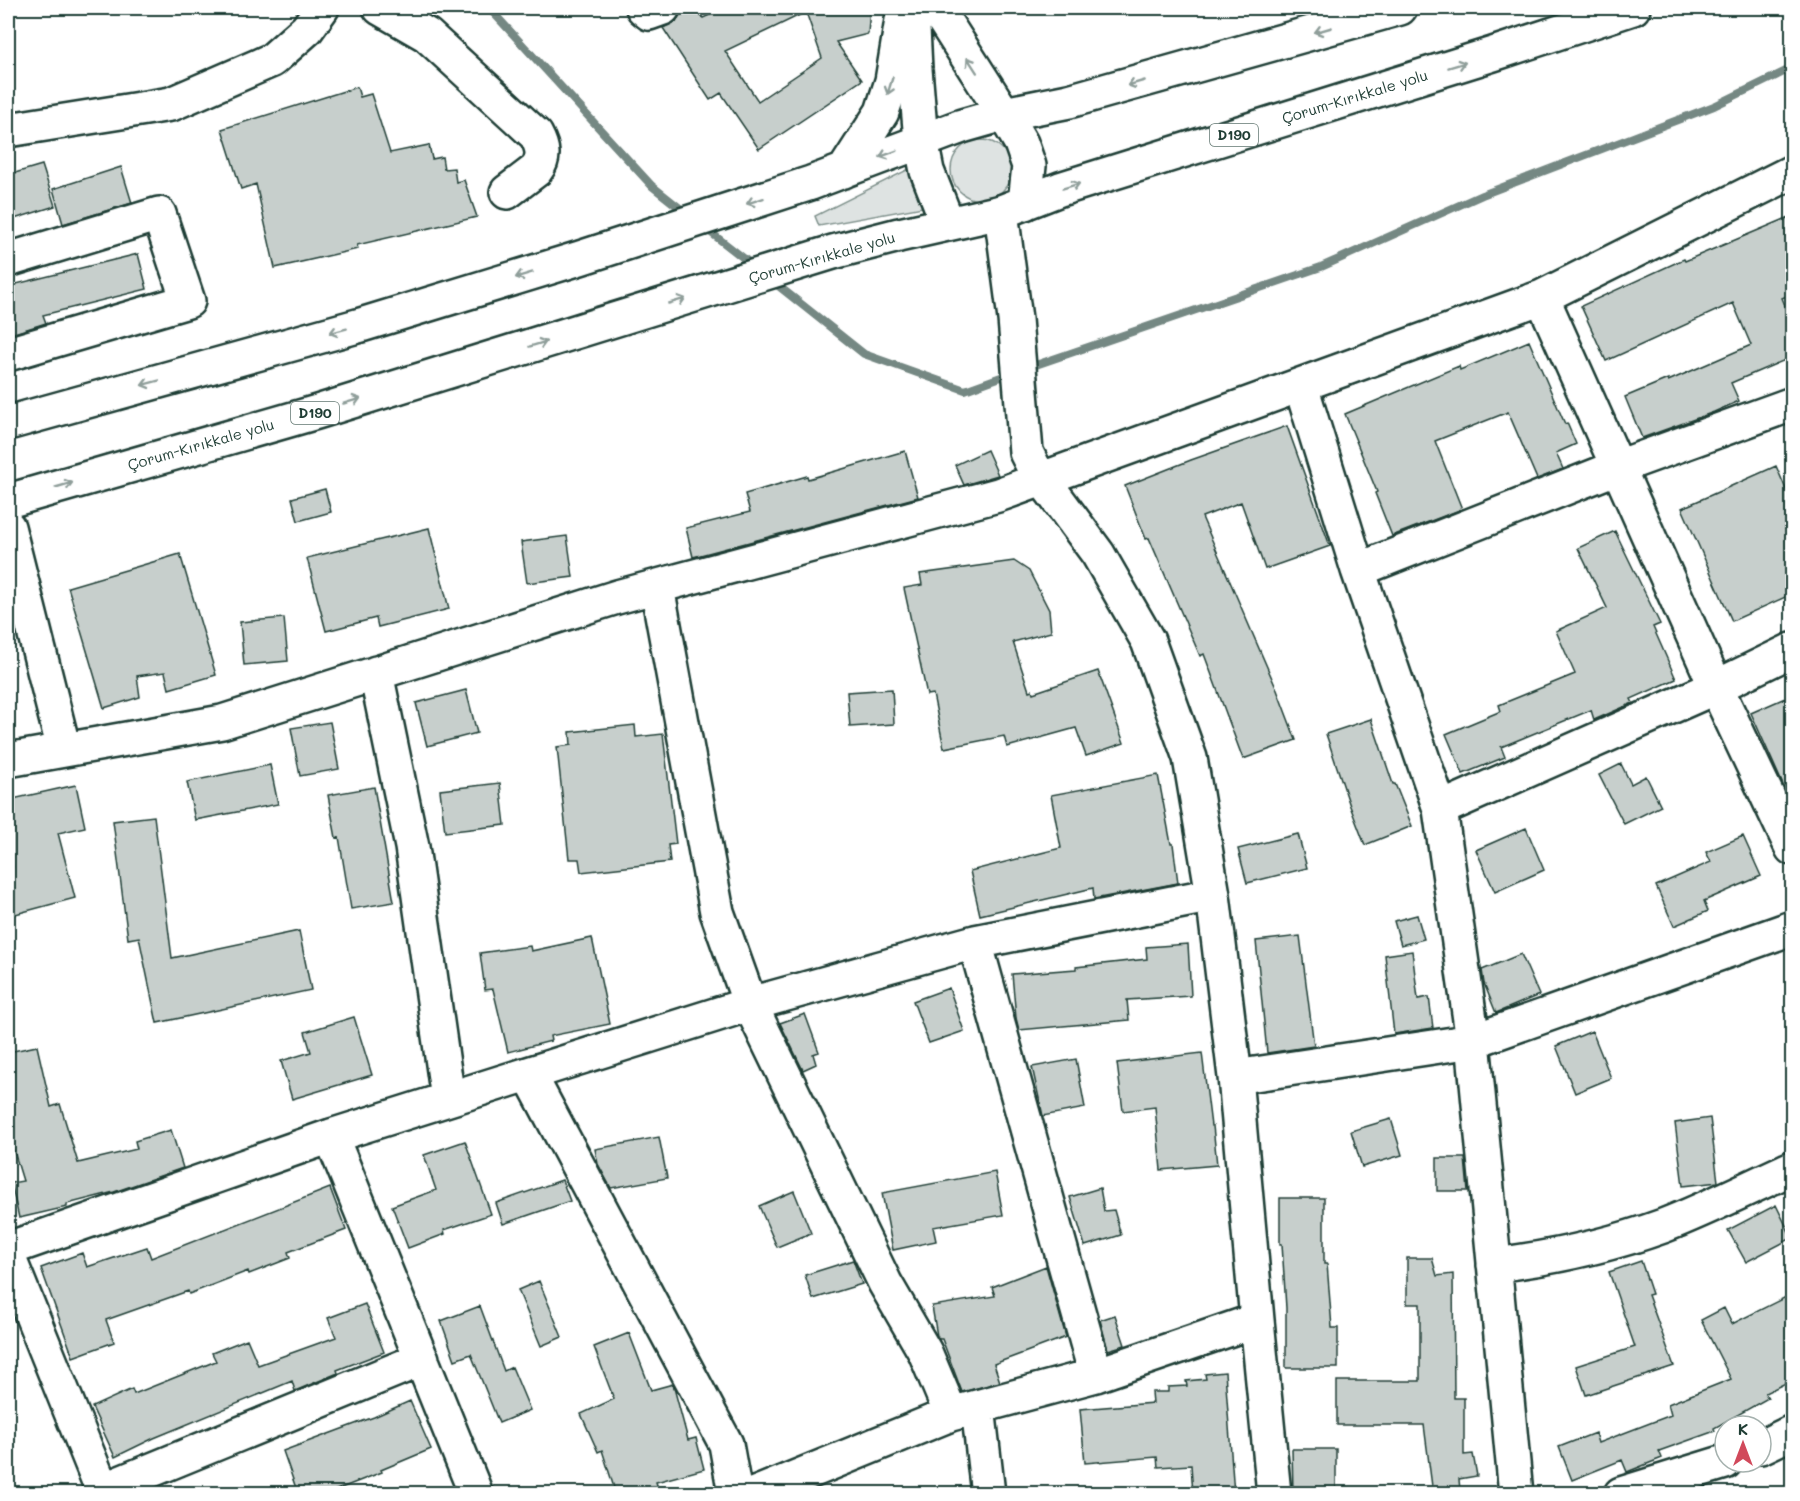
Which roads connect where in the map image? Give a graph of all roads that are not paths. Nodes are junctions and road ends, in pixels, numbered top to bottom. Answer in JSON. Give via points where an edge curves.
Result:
{"nodes":[{"id":1,"x":322,"y":8,"type":"edge"},
{"id":2,"x":380,"y":8,"type":"edge"},
{"id":3,"x":643,"y":8,"type":"edge"},
{"id":4,"x":663,"y":8,"type":"edge"},
{"id":5,"x":904,"y":8,"type":"edge"},
{"id":6,"x":912,"y":8,"type":"edge"},
{"id":7,"x":936,"y":8,"type":"edge"},
{"id":8,"x":1400,"y":8,"type":"edge"},
{"id":9,"x":1633,"y":8,"type":"edge"},
{"id":10,"x":1004,"y":114,"type":"junction"},
{"id":11,"x":8,"y":130,"type":"edge"},
{"id":12,"x":921,"y":141,"type":"junction"},
{"id":13,"x":844,"y":171,"type":"junction"},
{"id":14,"x":1792,"y":172,"type":"edge"},
{"id":15,"x":507,"y":192,"type":"dead end"},
{"id":16,"x":1013,"y":207,"type":"junction"},
{"id":17,"x":948,"y":224,"type":"junction"},
{"id":18,"x":8,"y":260,"type":"edge"},
{"id":19,"x":1542,"y":297,"type":"junction"},
{"id":20,"x":8,"y":354,"type":"edge"},
{"id":21,"x":1301,"y":386,"type":"junction"},
{"id":22,"x":1792,"y":404,"type":"edge"},
{"id":23,"x":8,"y":423,"type":"edge"},
{"id":24,"x":1034,"y":465,"type":"junction"},
{"id":25,"x":1618,"y":467,"type":"junction"},
{"id":26,"x":8,"y":501,"type":"edge"},
{"id":27,"x":8,"y":527,"type":"edge"},
{"id":28,"x":1358,"y":570,"type":"junction"},
{"id":29,"x":657,"y":587,"type":"junction"},
{"id":30,"x":1792,"y":650,"type":"edge"},
{"id":31,"x":376,"y":673,"type":"junction"},
{"id":32,"x":1716,"y":687,"type":"junction"},
{"id":33,"x":64,"y":750,"type":"junction"},
{"id":34,"x":8,"y":760,"type":"edge"},
{"id":35,"x":1440,"y":809,"type":"junction"},
{"id":36,"x":1792,"y":848,"type":"edge"},
{"id":37,"x":1214,"y":895,"type":"junction"},
{"id":38,"x":1792,"y":928,"type":"edge"},
{"id":39,"x":975,"y":942,"type":"junction"},
{"id":40,"x":750,"y":1004,"type":"junction"},
{"id":41,"x":1473,"y":1041,"type":"junction"},
{"id":42,"x":529,"y":1074,"type":"junction"},
{"id":43,"x":1235,"y":1077,"type":"junction"},
{"id":44,"x":448,"y":1099,"type":"junction"},
{"id":45,"x":331,"y":1136,"type":"junction"},
{"id":46,"x":1792,"y":1168,"type":"edge"},
{"id":47,"x":8,"y":1249,"type":"edge"},
{"id":48,"x":8,"y":1256,"type":"edge"},
{"id":49,"x":1494,"y":1265,"type":"junction"},
{"id":50,"x":1257,"y":1320,"type":"junction"},
{"id":51,"x":422,"y":1359,"type":"junction"},
{"id":52,"x":1096,"y":1375,"type":"junction"},
{"id":53,"x":964,"y":1410,"type":"junction"},
{"id":54,"x":1792,"y":1432,"type":"edge"},
{"id":55,"x":1773,"y":1441,"type":"edge"},
{"id":56,"x":1713,"y":1466,"type":"edge"},
{"id":57,"x":103,"y":1492,"type":"edge"},
{"id":58,"x":476,"y":1494,"type":"edge"},
{"id":59,"x":735,"y":1494,"type":"edge"},
{"id":60,"x":755,"y":1494,"type":"edge"},
{"id":61,"x":987,"y":1494,"type":"edge"},
{"id":62,"x":1274,"y":1494,"type":"edge"},
{"id":63,"x":1516,"y":1494,"type":"edge"},
{"id":64,"x":1621,"y":1494,"type":"edge"}],
"edges":[{"from":1,"to":11,"type":"main road","via":[[307,29],[272,60],[171,104]]},
{"from":2,"to":15,"type":"main road","via":[[427,34],[536,135],[543,153],[540,165]]},
{"from":3,"to":4,"type":"main road","via":[[650,13]]},
{"from":5,"to":13,"type":"main road","one_way":true,"via":[[895,71],[882,112]]},
{"from":6,"to":12,"type":"main road"},
{"from":10,"to":7,"type":"main road","one_way":true},
{"from":8,"to":10,"type":"main road","one_way":true,"via":[[1069,101]]},
{"from":16,"to":9,"type":"main road","name":"Çorum-Kırıkkale yolu","number":"D190","one_way":true},
{"from":10,"to":12,"type":"main road"},
{"from":10,"to":16,"type":"main road","via":[[1029,166]]},
{"from":12,"to":13,"type":"main road","one_way":true},
{"from":12,"to":17,"type":"main road","via":[[927,171]]},
{"from":13,"to":23,"type":"main road","one_way":true,"via":[[361,325]]},
{"from":14,"to":19,"type":"main road"},
{"from":16,"to":17,"type":"main road","name":"Çorum-Kırıkkale yolu","number":"D190"},
{"from":16,"to":24,"type":"main road","via":[[1014,319]]},
{"from":26,"to":17,"type":"main road","name":"Çorum-Kırıkkale yolu","number":"D190","one_way":true,"via":[[317,412],[833,252]]},
{"from":18,"to":20,"type":"main road","via":[[159,214],[188,301]]},
{"from":19,"to":21,"type":"main road"},
{"from":19,"to":25,"type":"main road"},
{"from":21,"to":24,"type":"main road"},
{"from":21,"to":28,"type":"main road"},
{"from":22,"to":25,"type":"main road"},
{"from":24,"to":29,"type":"main road","via":[[998,495]]},
{"from":24,"to":37,"type":"main road","via":[[1098,554],[1148,641],[1190,758]]},
{"from":25,"to":28,"type":"main road"},
{"from":25,"to":32,"type":"main road"},
{"from":27,"to":33,"type":"main road"},
{"from":28,"to":35,"type":"main road"},
{"from":29,"to":31,"type":"main road"},
{"from":29,"to":40,"type":"main road","via":[[717,912]]},
{"from":30,"to":32,"type":"main road"},
{"from":31,"to":33,"type":"main road","via":[[222,722]]},
{"from":31,"to":44,"type":"main road","via":[[412,847]]},
{"from":32,"to":35,"type":"main road"},
{"from":32,"to":36,"type":"main road"},
{"from":33,"to":34,"type":"main road"},
{"from":35,"to":41,"type":"main road"},
{"from":37,"to":39,"type":"main road"},
{"from":37,"to":43,"type":"main road"},
{"from":38,"to":41,"type":"main road"},
{"from":39,"to":40,"type":"main road"},
{"from":39,"to":52,"type":"main road"},
{"from":40,"to":42,"type":"main road"},
{"from":40,"to":53,"type":"main road","via":[[885,1282]]},
{"from":41,"to":43,"type":"main road"},
{"from":41,"to":49,"type":"main road"},
{"from":42,"to":44,"type":"main road"},
{"from":42,"to":59,"type":"main road","via":[[726,1444]]},
{"from":43,"to":50,"type":"main road"},
{"from":44,"to":45,"type":"main road"},
{"from":45,"to":47,"type":"main road"},
{"from":45,"to":51,"type":"main road"},
{"from":46,"to":49,"type":"main road","via":[[1664,1225],[1618,1241]]},
{"from":48,"to":57,"type":"main road"},
{"from":49,"to":63,"type":"main road"},
{"from":50,"to":52,"type":"main road"},
{"from":50,"to":62,"type":"main road"},
{"from":51,"to":57,"type":"main road"},
{"from":51,"to":58,"type":"main road"},
{"from":52,"to":53,"type":"main road"},
{"from":53,"to":60,"type":"main road"},
{"from":53,"to":61,"type":"main road"},
{"from":54,"to":55,"type":"main road"},
{"from":56,"to":64,"type":"main road"}]}
